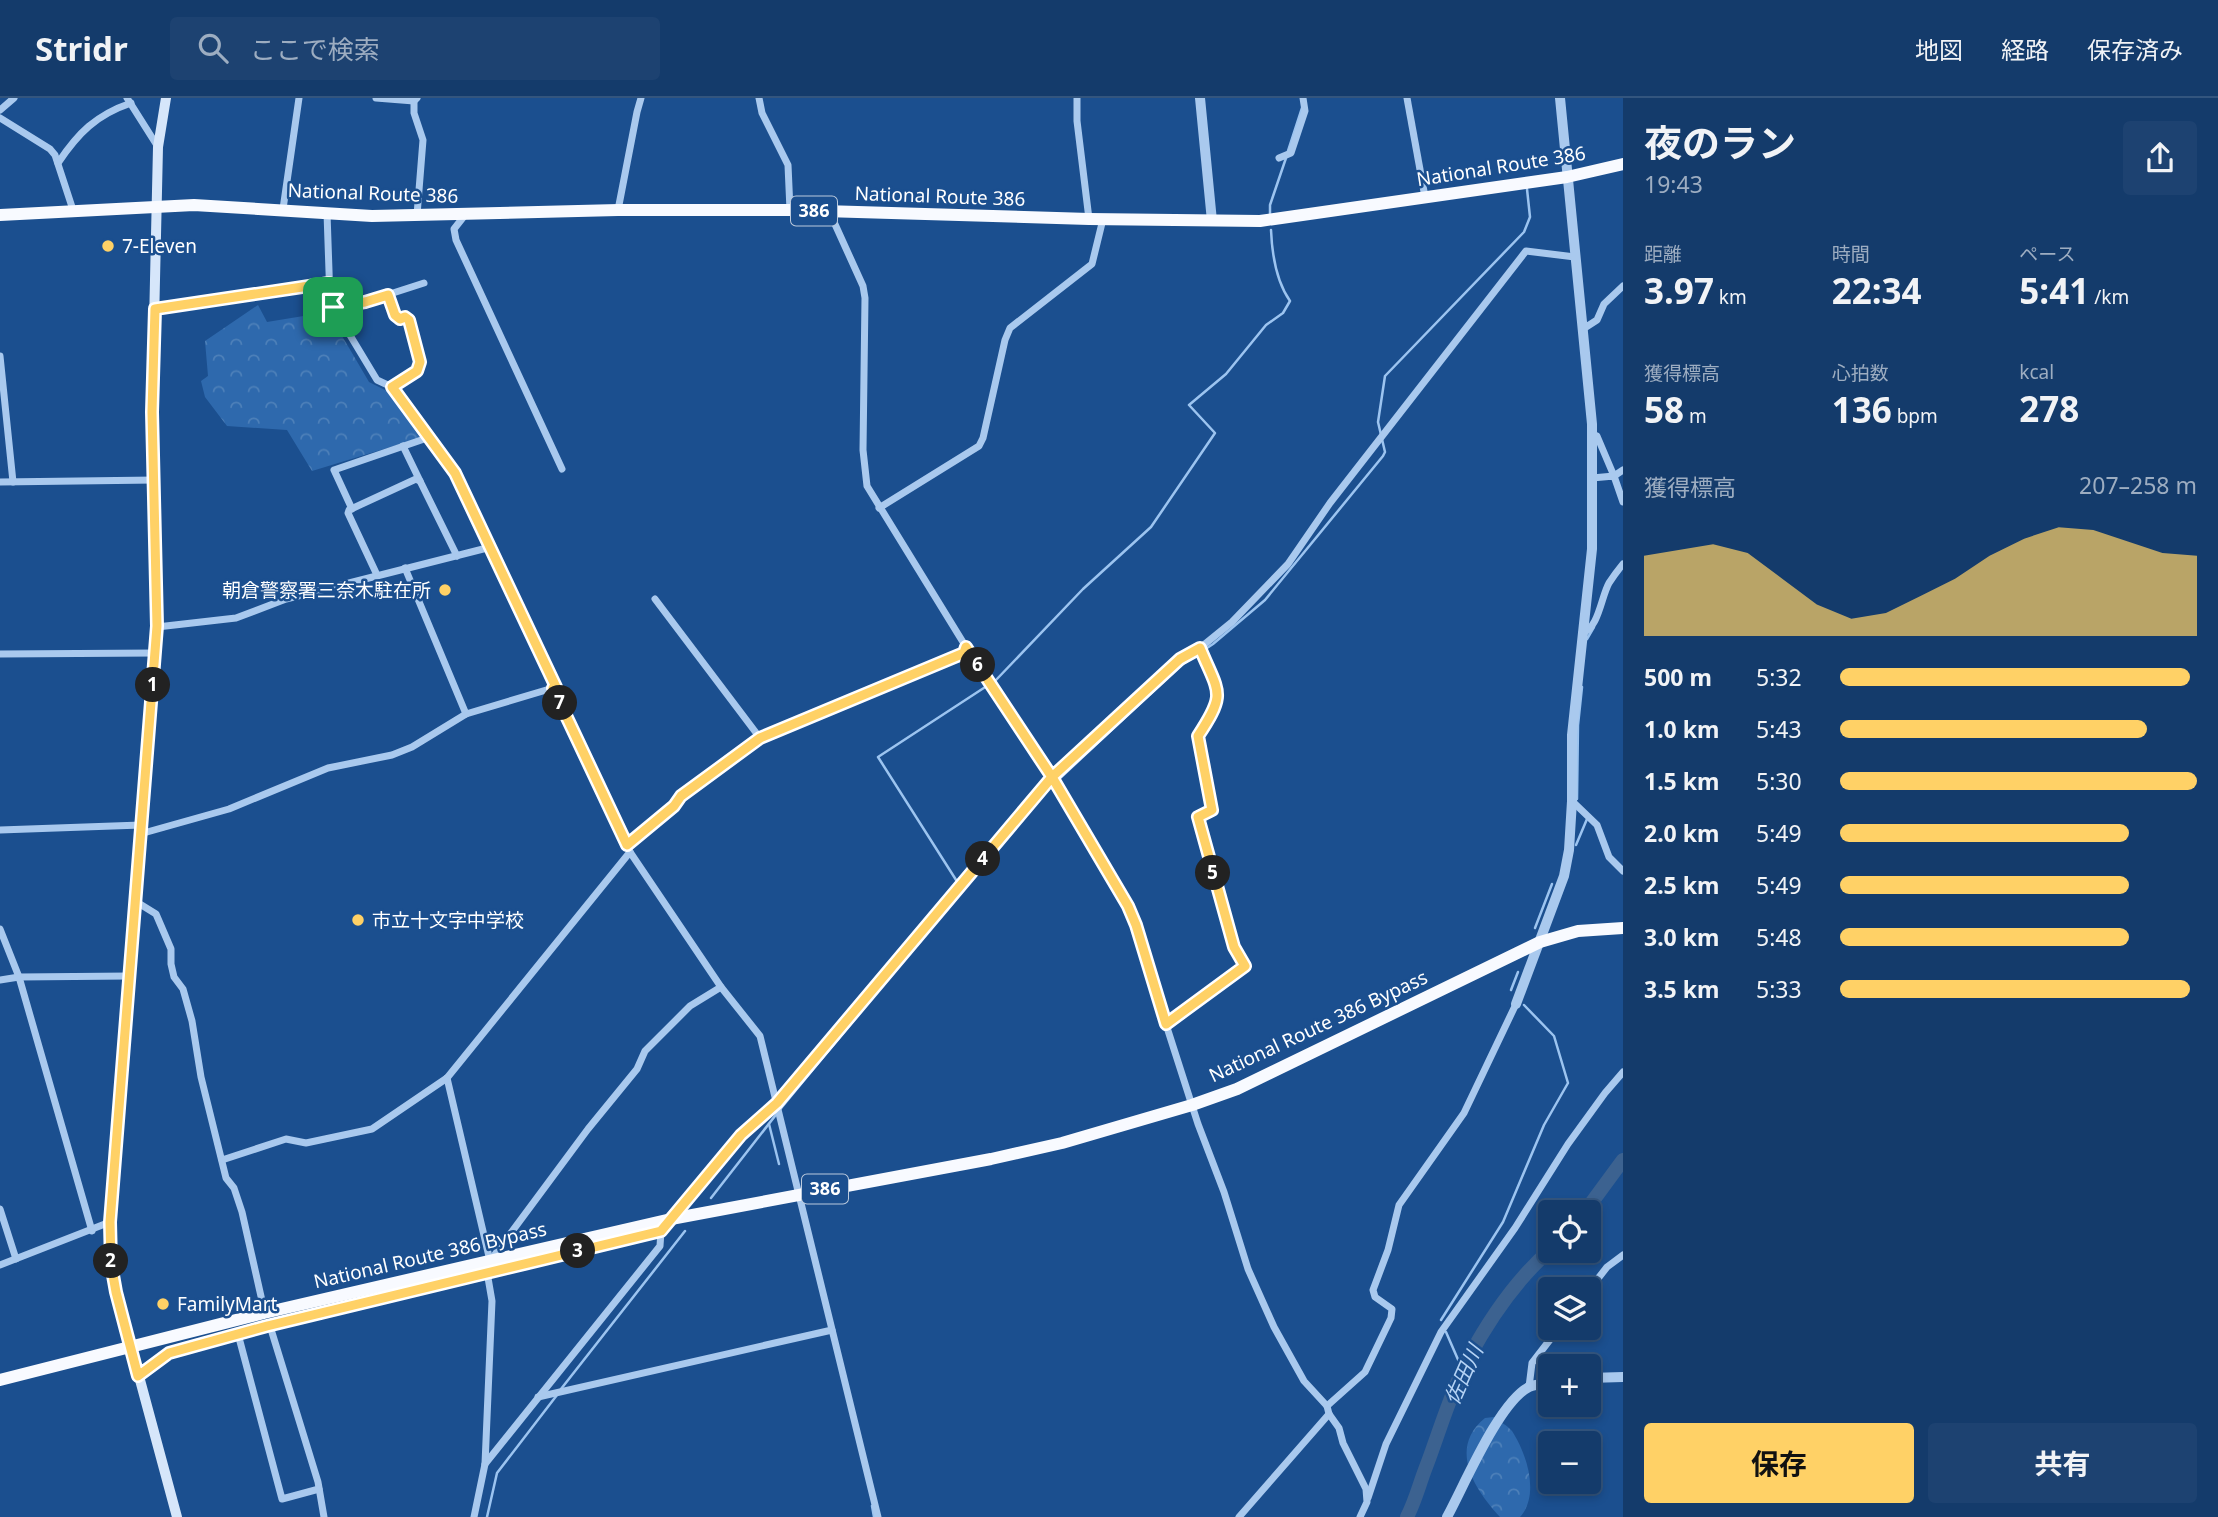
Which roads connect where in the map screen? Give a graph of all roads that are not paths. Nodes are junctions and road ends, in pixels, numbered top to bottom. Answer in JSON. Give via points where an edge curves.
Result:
{"nodes":[{"id":1,"x":14,"y":98,"type":"edge"},
{"id":2,"x":166,"y":98,"type":"edge"},
{"id":3,"x":299,"y":98,"type":"edge"},
{"id":4,"x":376,"y":98,"type":"edge"},
{"id":5,"x":641,"y":98,"type":"edge"},
{"id":6,"x":759,"y":98,"type":"edge"},
{"id":7,"x":1077,"y":98,"type":"edge"},
{"id":8,"x":1200,"y":98,"type":"edge"},
{"id":9,"x":1303,"y":98,"type":"edge"},
{"id":10,"x":1407,"y":98,"type":"edge"},
{"id":11,"x":1560,"y":98,"type":"edge"},
{"id":12,"x":416,"y":99,"type":"edge"},
{"id":13,"x":129,"y":101,"type":"edge"},
{"id":14,"x":0,"y":110,"type":"edge"},
{"id":15,"x":0,"y":118,"type":"edge"},
{"id":16,"x":158,"y":147,"type":"junction"},
{"id":17,"x":1280,"y":157,"type":"dead end"},
{"id":18,"x":58,"y":163,"type":"junction"},
{"id":19,"x":1623,"y":164,"type":"edge"},
{"id":20,"x":1567,"y":177,"type":"junction"},
{"id":21,"x":1425,"y":197,"type":"junction"},
{"id":22,"x":157,"y":205,"type":"junction"},
{"id":23,"x":283,"y":209,"type":"junction"},
{"id":24,"x":73,"y":210,"type":"junction"},
{"id":25,"x":790,"y":210,"type":"junction"},
{"id":26,"x":618,"y":211,"type":"junction"},
{"id":27,"x":829,"y":211,"type":"junction"},
{"id":28,"x":327,"y":214,"type":"junction"},
{"id":29,"x":0,"y":215,"type":"edge"},
{"id":30,"x":465,"y":215,"type":"junction"},
{"id":31,"x":417,"y":216,"type":"junction"},
{"id":32,"x":1089,"y":219,"type":"junction"},
{"id":33,"x":1103,"y":219,"type":"junction"},
{"id":34,"x":1212,"y":221,"type":"junction"},
{"id":35,"x":1575,"y":257,"type":"junction"},
{"id":36,"x":329,"y":283,"type":"junction"},
{"id":37,"x":424,"y":284,"type":"dead end"},
{"id":38,"x":1623,"y":286,"type":"edge"},
{"id":39,"x":388,"y":295,"type":"junction"},
{"id":40,"x":333,"y":307,"type":"junction"},
{"id":41,"x":155,"y":309,"type":"junction"},
{"id":42,"x":1583,"y":329,"type":"junction"},
{"id":43,"x":0,"y":356,"type":"edge"},
{"id":44,"x":392,"y":387,"type":"junction"},
{"id":45,"x":1592,"y":434,"type":"junction"},
{"id":46,"x":429,"y":437,"type":"junction"},
{"id":47,"x":403,"y":446,"type":"junction"},
{"id":48,"x":562,"y":469,"type":"dead end"},
{"id":49,"x":1623,"y":470,"type":"edge"},
{"id":50,"x":1614,"y":476,"type":"junction"},
{"id":51,"x":1592,"y":478,"type":"junction"},
{"id":52,"x":155,"y":480,"type":"junction"},
{"id":53,"x":420,"y":481,"type":"junction"},
{"id":54,"x":0,"y":482,"type":"edge"},
{"id":55,"x":13,"y":482,"type":"junction"},
{"id":56,"x":1623,"y":502,"type":"edge"},
{"id":57,"x":879,"y":508,"type":"junction"},
{"id":58,"x":352,"y":509,"type":"junction"},
{"id":59,"x":491,"y":547,"type":"junction"},
{"id":60,"x":457,"y":556,"type":"junction"},
{"id":61,"x":1623,"y":564,"type":"edge"},
{"id":62,"x":405,"y":568,"type":"junction"},
{"id":63,"x":377,"y":575,"type":"junction"},
{"id":64,"x":655,"y":599,"type":"dead end"},
{"id":65,"x":157,"y":626,"type":"junction"},
{"id":66,"x":1582,"y":633,"type":"junction"},
{"id":67,"x":966,"y":647,"type":"junction"},
{"id":68,"x":1200,"y":648,"type":"junction"},
{"id":69,"x":156,"y":653,"type":"junction"},
{"id":70,"x":0,"y":654,"type":"edge"},
{"id":71,"x":553,"y":688,"type":"junction"},
{"id":72,"x":466,"y":714,"type":"junction"},
{"id":73,"x":760,"y":738,"type":"junction"},
{"id":74,"x":1052,"y":777,"type":"junction"},
{"id":75,"x":1572,"y":801,"type":"junction"},
{"id":76,"x":0,"y":830,"type":"edge"},
{"id":77,"x":140,"y":830,"type":"junction"},
{"id":78,"x":628,"y":849,"type":"junction"},
{"id":79,"x":1623,"y":871,"type":"edge"},
{"id":80,"x":134,"y":901,"type":"junction"},
{"id":81,"x":1623,"y":928,"type":"edge"},
{"id":82,"x":0,"y":929,"type":"edge"},
{"id":83,"x":1540,"y":942,"type":"junction"},
{"id":84,"x":129,"y":976,"type":"junction"},
{"id":85,"x":19,"y":977,"type":"junction"},
{"id":86,"x":0,"y":980,"type":"edge"},
{"id":87,"x":721,"y":987,"type":"junction"},
{"id":88,"x":1516,"y":1004,"type":"joint"},
{"id":89,"x":1166,"y":1024,"type":"junction"},
{"id":90,"x":1623,"y":1072,"type":"edge"},
{"id":91,"x":447,"y":1078,"type":"junction"},
{"id":92,"x":777,"y":1103,"type":"junction"},
{"id":93,"x":1192,"y":1105,"type":"junction"},
{"id":94,"x":222,"y":1160,"type":"junction"},
{"id":95,"x":800,"y":1194,"type":"junction"},
{"id":96,"x":0,"y":1209,"type":"edge"},
{"id":97,"x":671,"y":1219,"type":"junction"},
{"id":98,"x":110,"y":1222,"type":"junction"},
{"id":99,"x":92,"y":1231,"type":"junction"},
{"id":100,"x":661,"y":1231,"type":"junction"},
{"id":101,"x":1623,"y":1255,"type":"edge"},
{"id":102,"x":16,"y":1259,"type":"junction"},
{"id":103,"x":0,"y":1265,"type":"edge"},
{"id":104,"x":488,"y":1267,"type":"junction"},
{"id":105,"x":1599,"y":1277,"type":"edge"},
{"id":106,"x":264,"y":1313,"type":"junction"},
{"id":107,"x":269,"y":1326,"type":"junction"},
{"id":108,"x":829,"y":1330,"type":"junction"},
{"id":109,"x":238,"y":1334,"type":"junction"},
{"id":110,"x":1550,"y":1340,"type":"edge"},
{"id":111,"x":130,"y":1348,"type":"junction"},
{"id":112,"x":138,"y":1376,"type":"junction"},
{"id":113,"x":1623,"y":1377,"type":"edge"},
{"id":114,"x":1601,"y":1378,"type":"edge"},
{"id":115,"x":0,"y":1380,"type":"edge"},
{"id":116,"x":1538,"y":1385,"type":"edge"},
{"id":117,"x":1529,"y":1387,"type":"junction"},
{"id":118,"x":537,"y":1398,"type":"junction"},
{"id":119,"x":1328,"y":1410,"type":"junction"},
{"id":120,"x":485,"y":1464,"type":"junction"},
{"id":121,"x":319,"y":1489,"type":"junction"},
{"id":122,"x":1367,"y":1502,"type":"junction"},
{"id":123,"x":177,"y":1517,"type":"edge"},
{"id":124,"x":324,"y":1517,"type":"edge"},
{"id":125,"x":474,"y":1517,"type":"edge"},
{"id":126,"x":878,"y":1517,"type":"edge"},
{"id":127,"x":1239,"y":1517,"type":"edge"},
{"id":128,"x":1360,"y":1517,"type":"edge"},
{"id":129,"x":1447,"y":1517,"type":"edge"}],
"edges":[{"from":1,"to":14,"type":"street"},
{"from":2,"to":16,"type":"main road"},
{"from":3,"to":23,"type":"street"},
{"from":4,"to":12,"type":"street"},
{"from":5,"to":26,"type":"street"},
{"from":6,"to":25,"type":"street","via":[[788,165]]},
{"from":7,"to":32,"type":"street"},
{"from":8,"to":34,"type":"street"},
{"from":9,"to":17,"type":"street","via":[[1305,111],[1291,153]]},
{"from":10,"to":21,"type":"street"},
{"from":11,"to":20,"type":"street"},
{"from":12,"to":31,"type":"street","via":[[414,113],[423,141]]},
{"from":13,"to":16,"type":"street"},
{"from":13,"to":18,"type":"street","via":[[98,117]]},
{"from":15,"to":18,"type":"street","via":[[50,149]]},
{"from":16,"to":22,"type":"main road"},
{"from":18,"to":24,"type":"street"},
{"from":19,"to":20,"type":"highway","name":"National Route 386","number":"386"},
{"from":20,"to":21,"type":"highway","name":"National Route 386","number":"386"},
{"from":20,"to":35,"type":"street"},
{"from":21,"to":34,"type":"highway","name":"National Route 386","number":"386","via":[[1260,221]]},
{"from":22,"to":23,"type":"highway","name":"National Route 386","number":"386"},
{"from":22,"to":24,"type":"highway","name":"National Route 386","number":"386"},
{"from":22,"to":41,"type":"main road"},
{"from":23,"to":28,"type":"highway","name":"National Route 386","number":"386"},
{"from":24,"to":29,"type":"highway","name":"National Route 386","number":"386"},
{"from":25,"to":26,"type":"highway","name":"National Route 386","number":"386"},
{"from":25,"to":27,"type":"highway","name":"National Route 386","number":"386"},
{"from":26,"to":30,"type":"highway","name":"National Route 386","number":"386"},
{"from":27,"to":32,"type":"highway","name":"National Route 386","number":"386"},
{"from":27,"to":57,"type":"street","via":[[863,286],[863,450],[867,486]]},
{"from":28,"to":31,"type":"highway","name":"National Route 386","number":"386"},
{"from":28,"to":36,"type":"street"},
{"from":30,"to":31,"type":"highway","name":"National Route 386","number":"386"},
{"from":30,"to":48,"type":"street","via":[[454,229],[456,240]]},
{"from":32,"to":33,"type":"highway","name":"National Route 386","number":"386"},
{"from":33,"to":34,"type":"highway","name":"National Route 386","number":"386"},
{"from":33,"to":57,"type":"street","via":[[1092,264],[1010,328],[979,446]]},
{"from":35,"to":42,"type":"street"},
{"from":35,"to":68,"type":"street","via":[[1526,251],[1288,564]]},
{"from":36,"to":40,"type":"street"},
{"from":36,"to":41,"type":"street"},
{"from":37,"to":39,"type":"street"},
{"from":38,"to":42,"type":"street","via":[[1604,304],[1597,320]]},
{"from":39,"to":40,"type":"street"},
{"from":39,"to":44,"type":"street","via":[[395,315],[409,320],[420,362],[417,371]]},
{"from":40,"to":44,"type":"street","via":[[377,380]]},
{"from":41,"to":52,"type":"main road"},
{"from":42,"to":45,"type":"street"},
{"from":43,"to":55,"type":"street"},
{"from":44,"to":46,"type":"street"},
{"from":45,"to":50,"type":"street","via":[[1597,436]]},
{"from":45,"to":51,"type":"street"},
{"from":46,"to":47,"type":"street"},
{"from":46,"to":59,"type":"street","via":[[455,473]]},
{"from":47,"to":53,"type":"street"},
{"from":47,"to":58,"type":"street","via":[[334,470]]},
{"from":49,"to":50,"type":"street"},
{"from":50,"to":51,"type":"street"},
{"from":50,"to":56,"type":"street"},
{"from":51,"to":66,"type":"street","via":[[1592,549]]},
{"from":52,"to":55,"type":"street"},
{"from":52,"to":65,"type":"main road"},
{"from":53,"to":58,"type":"street"},
{"from":53,"to":60,"type":"street"},
{"from":54,"to":55,"type":"street"},
{"from":57,"to":67,"type":"street"},
{"from":58,"to":63,"type":"street","via":[[348,513]]},
{"from":59,"to":60,"type":"street"},
{"from":59,"to":71,"type":"street"},
{"from":60,"to":62,"type":"street"},
{"from":61,"to":66,"type":"street","via":[[1608,584],[1593,624]]},
{"from":62,"to":63,"type":"street"},
{"from":62,"to":72,"type":"street"},
{"from":63,"to":65,"type":"street","via":[[286,599],[236,618]]},
{"from":64,"to":73,"type":"street"},
{"from":65,"to":69,"type":"main road"},
{"from":66,"to":75,"type":"street","via":[[1572,735]]},
{"from":67,"to":73,"type":"street","via":[[964,653]]},
{"from":67,"to":74,"type":"street"},
{"from":68,"to":74,"type":"street","via":[[1180,659]]},
{"from":68,"to":89,"type":"street","via":[[1218,693],[1215,710],[1198,736],[1212,810],[1198,817],[1234,947],[1245,966]]},
{"from":69,"to":70,"type":"street"},
{"from":69,"to":77,"type":"main road"},
{"from":71,"to":72,"type":"street"},
{"from":71,"to":78,"type":"street"},
{"from":72,"to":77,"type":"street","via":[[393,755],[337,765],[229,809]]},
{"from":73,"to":78,"type":"street","via":[[681,796]]},
{"from":74,"to":89,"type":"street","via":[[1128,906]]},
{"from":74,"to":92,"type":"street"},
{"from":75,"to":79,"type":"street","via":[[1597,825],[1609,857]]},
{"from":75,"to":83,"type":"street","via":[[1564,876]]},
{"from":76,"to":77,"type":"street"},
{"from":77,"to":80,"type":"main road"},
{"from":78,"to":87,"type":"street"},
{"from":78,"to":91,"type":"street"},
{"from":80,"to":84,"type":"main road"},
{"from":80,"to":94,"type":"street","via":[[156,914],[171,949],[174,977],[183,989],[192,1021]]},
{"from":81,"to":83,"type":"highway","name":"National Route 386 Bypass","number":"386","via":[[1578,930]]},
{"from":82,"to":85,"type":"street"},
{"from":83,"to":88,"type":"street"},
{"from":83,"to":93,"type":"highway","name":"National Route 386 Bypass","number":"386","via":[[1237,1089]]},
{"from":84,"to":85,"type":"street"},
{"from":84,"to":98,"type":"main road"},
{"from":85,"to":86,"type":"street"},
{"from":85,"to":99,"type":"street"},
{"from":87,"to":92,"type":"street","via":[[760,1036]]},
{"from":87,"to":104,"type":"street","via":[[690,1006],[645,1051],[637,1069]]},
{"from":88,"to":119,"type":"street","via":[[1464,1113],[1399,1205],[1373,1290],[1375,1297],[1392,1309],[1391,1318],[1365,1371]]},
{"from":89,"to":93,"type":"street"},
{"from":90,"to":122,"type":"street","via":[[1568,1144],[1441,1332],[1386,1444]]},
{"from":91,"to":94,"type":"street","via":[[372,1129],[306,1143],[286,1139]]},
{"from":91,"to":104,"type":"street"},
{"from":92,"to":95,"type":"street"},
{"from":92,"to":97,"type":"street","via":[[741,1135]]},
{"from":93,"to":95,"type":"highway","name":"National Route 386 Bypass","number":"386","via":[[1062,1143]]},
{"from":93,"to":119,"type":"street","via":[[1258,1294],[1304,1381]]},
{"from":94,"to":106,"type":"street","via":[[242,1212]]},
{"from":95,"to":97,"type":"highway","name":"National Route 386 Bypass","number":"386"},
{"from":95,"to":108,"type":"street"},
{"from":96,"to":102,"type":"street"},
{"from":97,"to":100,"type":"street"},
{"from":97,"to":104,"type":"highway","name":"National Route 386 Bypass","number":"386"},
{"from":98,"to":99,"type":"street"},
{"from":98,"to":111,"type":"main road","via":[[111,1264]]},
{"from":99,"to":102,"type":"street"},
{"from":100,"to":104,"type":"street"},
{"from":100,"to":118,"type":"street","via":[[660,1246]]},
{"from":101,"to":105,"type":"street"},
{"from":102,"to":103,"type":"street"},
{"from":104,"to":106,"type":"highway","name":"National Route 386 Bypass","number":"386"},
{"from":104,"to":107,"type":"street"},
{"from":104,"to":120,"type":"street","via":[[492,1301]]},
{"from":106,"to":107,"type":"street"},
{"from":106,"to":111,"type":"highway","name":"National Route 386 Bypass","number":"386"},
{"from":107,"to":109,"type":"street"},
{"from":107,"to":121,"type":"street"},
{"from":108,"to":118,"type":"street"},
{"from":108,"to":126,"type":"street"},
{"from":109,"to":112,"type":"street","via":[[169,1353]]},
{"from":109,"to":121,"type":"street","via":[[282,1499]]},
{"from":110,"to":117,"type":"street","via":[[1532,1363]]},
{"from":111,"to":112,"type":"main road"},
{"from":111,"to":115,"type":"highway","name":"National Route 386 Bypass","number":"386"},
{"from":112,"to":123,"type":"main road"},
{"from":113,"to":114,"type":"street"},
{"from":116,"to":117,"type":"street"},
{"from":117,"to":129,"type":"street","via":[[1512,1402],[1491,1433]]},
{"from":118,"to":120,"type":"street"},
{"from":119,"to":122,"type":"street","via":[[1366,1489]]},
{"from":119,"to":127,"type":"street"},
{"from":120,"to":125,"type":"street"},
{"from":121,"to":124,"type":"street"},
{"from":122,"to":128,"type":"street"}]}
